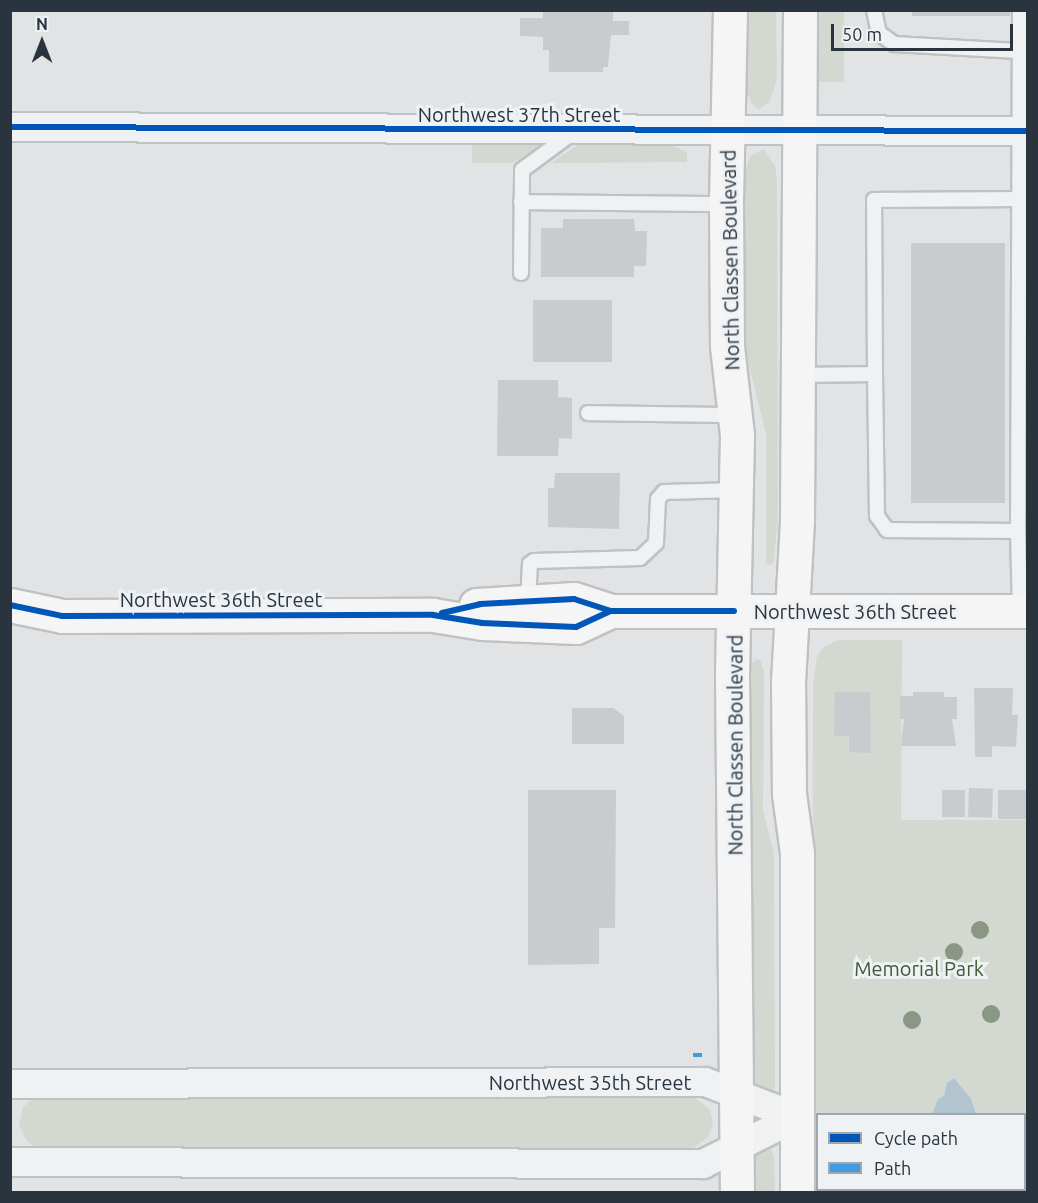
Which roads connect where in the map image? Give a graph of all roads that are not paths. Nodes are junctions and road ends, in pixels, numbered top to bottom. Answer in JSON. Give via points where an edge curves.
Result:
{"nodes":[{"id":1,"x":730,"y":10,"type":"edge"},
{"id":2,"x":800,"y":10,"type":"edge"},
{"id":3,"x":874,"y":10,"type":"edge"},
{"id":4,"x":1020,"y":10,"type":"edge"},
{"id":5,"x":1018,"y":51,"type":"junction"},
{"id":6,"x":10,"y":127,"type":"edge"},
{"id":7,"x":575,"y":130,"type":"junction"},
{"id":8,"x":730,"y":131,"type":"junction"},
{"id":9,"x":801,"y":131,"type":"junction"},
{"id":10,"x":1024,"y":131,"type":"edge"},
{"id":11,"x":1021,"y":199,"type":"junction"},
{"id":12,"x":521,"y":202,"type":"junction"},
{"id":13,"x":726,"y":204,"type":"junction"},
{"id":14,"x":521,"y":273,"type":"dead end"},
{"id":15,"x":874,"y":374,"type":"junction"},
{"id":16,"x":795,"y":375,"type":"junction"},
{"id":17,"x":588,"y":413,"type":"dead end"},
{"id":18,"x":736,"y":415,"type":"junction"},
{"id":19,"x":737,"y":490,"type":"junction"},
{"id":20,"x":1018,"y":531,"type":"junction"},
{"id":21,"x":528,"y":601,"type":"junction"},
{"id":22,"x":10,"y":605,"type":"edge"},
{"id":23,"x":610,"y":610,"type":"junction"},
{"id":24,"x":734,"y":611,"type":"junction"},
{"id":25,"x":793,"y":611,"type":"junction"},
{"id":26,"x":1024,"y":611,"type":"edge"},
{"id":27,"x":433,"y":615,"type":"junction"},
{"id":28,"x":62,"y":616,"type":"junction"},
{"id":29,"x":10,"y":627,"type":"edge"},
{"id":30,"x":10,"y":1084,"type":"edge"},
{"id":31,"x":736,"y":1095,"type":"junction"},
{"id":32,"x":797,"y":1117,"type":"junction"},
{"id":33,"x":737,"y":1149,"type":"junction"},
{"id":34,"x":10,"y":1162,"type":"edge"},
{"id":35,"x":737,"y":1192,"type":"edge"},
{"id":36,"x":797,"y":1192,"type":"edge"}],
"edges":[{"from":1,"to":8,"type":"main road","name":"North Classen Boulevard"},
{"from":2,"to":9,"type":"main road"},
{"from":3,"to":5,"type":"lane","via":[[879,33],[894,44]]},
{"from":4,"to":5,"type":"lane"},
{"from":5,"to":10,"type":"lane"},
{"from":6,"to":7,"type":"street","name":"Northwest 37th Street"},
{"from":7,"to":8,"type":"street","name":"Northwest 37th Street"},
{"from":7,"to":12,"type":"lane","via":[[522,170]]},
{"from":8,"to":9,"type":"street","name":"Northwest 37th Street"},
{"from":8,"to":13,"type":"main road","name":"North Classen Boulevard"},
{"from":9,"to":10,"type":"street","name":"Northwest 37th Street"},
{"from":9,"to":16,"type":"main road"},
{"from":10,"to":11,"type":"lane"},
{"from":11,"to":15,"type":"lane","via":[[874,200]]},
{"from":11,"to":20,"type":"lane"},
{"from":12,"to":13,"type":"lane"},
{"from":12,"to":14,"type":"lane"},
{"from":13,"to":18,"type":"main road","name":"North Classen Boulevard","via":[[728,346]]},
{"from":15,"to":16,"type":"lane"},
{"from":15,"to":20,"type":"lane","via":[[877,516],[887,530]]},
{"from":16,"to":25,"type":"main road","via":[[797,519]]},
{"from":17,"to":18,"type":"lane"},
{"from":18,"to":19,"type":"main road","name":"North Classen Boulevard"},
{"from":19,"to":21,"type":"lane","via":[[664,492],[658,499],[656,543],[640,558],[534,561],[530,564]]},
{"from":19,"to":24,"type":"main road","name":"North Classen Boulevard"},
{"from":20,"to":26,"type":"lane"},
{"from":21,"to":23,"type":"main road","name":"Northwest 36th Street","via":[[574,599]]},
{"from":21,"to":27,"type":"main road","name":"Northwest 36th Street","via":[[480,604]]},
{"from":22,"to":28,"type":"main road","name":"Northwest 36th Street"},
{"from":23,"to":24,"type":"main road","name":"Northwest 36th Street"},
{"from":23,"to":27,"type":"main road","name":"Northwest 36th Street","via":[[576,627],[482,623]]},
{"from":24,"to":25,"type":"main road","name":"Northwest 36th Street"},
{"from":24,"to":31,"type":"main road","name":"North Classen Boulevard"},
{"from":25,"to":26,"type":"main road","name":"Northwest 36th Street"},
{"from":25,"to":32,"type":"main road","via":[[789,794],[797,853]]},
{"from":27,"to":28,"type":"main road","name":"Northwest 36th Street"},
{"from":28,"to":29,"type":"main road","name":"Northwest 36th Street"},
{"from":30,"to":31,"type":"street","name":"Northwest 35th Street","via":[[705,1082]]},
{"from":31,"to":32,"type":"street","name":"Northwest 35th Street"},
{"from":31,"to":33,"type":"main road","name":"North Classen Boulevard"},
{"from":32,"to":33,"type":"street"},
{"from":32,"to":36,"type":"main road"},
{"from":33,"to":34,"type":"street","via":[[703,1164]]},
{"from":33,"to":35,"type":"main road","name":"North Classen Boulevard"}]}
